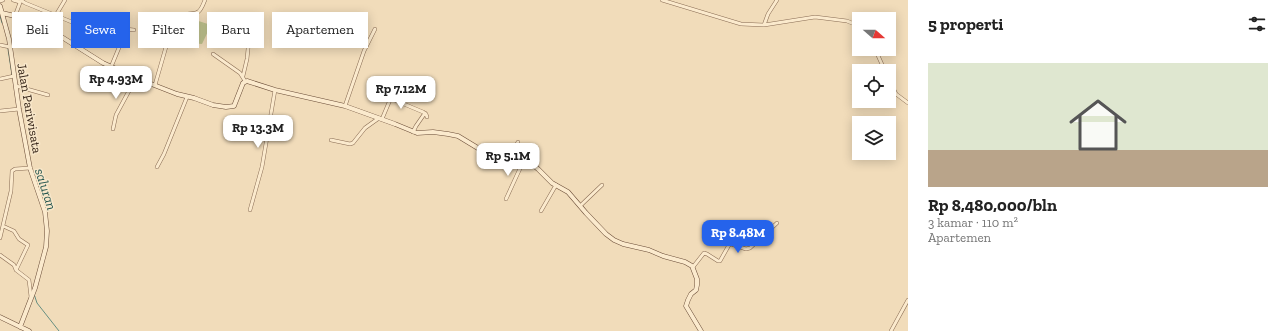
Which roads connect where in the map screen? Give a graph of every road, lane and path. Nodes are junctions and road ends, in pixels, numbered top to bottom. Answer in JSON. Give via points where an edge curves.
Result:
{"nodes":[{"id":1,"x":3,"y":0,"type":"edge"},
{"id":2,"x":13,"y":0,"type":"edge"},
{"id":3,"x":66,"y":0,"type":"edge"},
{"id":4,"x":205,"y":0,"type":"edge"},
{"id":5,"x":662,"y":0,"type":"edge"},
{"id":6,"x":777,"y":0,"type":"edge"},
{"id":7,"x":0,"y":1,"type":"edge"},
{"id":8,"x":22,"y":1,"type":"edge"},
{"id":9,"x":0,"y":6,"type":"edge"},
{"id":10,"x":17,"y":12,"type":"edge"},
{"id":11,"x":48,"y":12,"type":"edge"},
{"id":12,"x":57,"y":12,"type":"edge"},
{"id":13,"x":5,"y":13,"type":"junction"},
{"id":14,"x":12,"y":15,"type":"edge"},
{"id":15,"x":852,"y":23,"type":"edge"},
{"id":16,"x":764,"y":25,"type":"junction"},
{"id":17,"x":375,"y":29,"type":"dead end"},
{"id":18,"x":130,"y":30,"type":"edge"},
{"id":19,"x":134,"y":30,"type":"dead end"},
{"id":20,"x":63,"y":37,"type":"edge"},
{"id":21,"x":0,"y":45,"type":"edge"},
{"id":22,"x":9,"y":46,"type":"junction"},
{"id":23,"x":119,"y":48,"type":"edge"},
{"id":24,"x":248,"y":48,"type":"edge"},
{"id":25,"x":213,"y":54,"type":"dead end"},
{"id":26,"x":111,"y":67,"type":"junction"},
{"id":27,"x":13,"y":76,"type":"junction"},
{"id":28,"x":136,"y":78,"type":"junction"},
{"id":29,"x":0,"y":79,"type":"edge"},
{"id":30,"x":244,"y":79,"type":"junction"},
{"id":31,"x":155,"y":85,"type":"junction"},
{"id":32,"x":16,"y":86,"type":"junction"},
{"id":33,"x":275,"y":90,"type":"junction"},
{"id":34,"x":896,"y":94,"type":"edge"},
{"id":35,"x":48,"y":95,"type":"dead end"},
{"id":36,"x":187,"y":97,"type":"junction"},
{"id":37,"x":908,"y":103,"type":"edge"},
{"id":38,"x":345,"y":106,"type":"junction"},
{"id":39,"x":18,"y":109,"type":"junction"},
{"id":40,"x":0,"y":111,"type":"edge"},
{"id":41,"x":425,"y":113,"type":"junction"},
{"id":42,"x":427,"y":117,"type":"dead end"},
{"id":43,"x":381,"y":119,"type":"junction"},
{"id":44,"x":113,"y":129,"type":"dead end"},
{"id":45,"x":413,"y":132,"type":"junction"},
{"id":46,"x":331,"y":140,"type":"dead end"},
{"id":47,"x":518,"y":142,"type":"dead end"},
{"id":48,"x":510,"y":159,"type":"junction"},
{"id":49,"x":523,"y":162,"type":"junction"},
{"id":50,"x":157,"y":167,"type":"dead end"},
{"id":51,"x":29,"y":168,"type":"junction"},
{"id":52,"x":556,"y":185,"type":"junction"},
{"id":53,"x":602,"y":185,"type":"dead end"},
{"id":54,"x":506,"y":199,"type":"dead end"},
{"id":55,"x":580,"y":206,"type":"junction"},
{"id":56,"x":250,"y":210,"type":"dead end"},
{"id":57,"x":540,"y":211,"type":"dead end"},
{"id":58,"x":777,"y":223,"type":"dead end"},
{"id":59,"x":3,"y":226,"type":"junction"},
{"id":60,"x":0,"y":238,"type":"edge"},
{"id":61,"x":0,"y":255,"type":"edge"},
{"id":62,"x":693,"y":267,"type":"junction"},
{"id":63,"x":16,"y":270,"type":"junction"},
{"id":64,"x":31,"y":299,"type":"junction"},
{"id":65,"x":908,"y":300,"type":"edge"},
{"id":66,"x":0,"y":317,"type":"edge"},
{"id":67,"x":20,"y":326,"type":"junction"},
{"id":68,"x":29,"y":331,"type":"edge"},
{"id":69,"x":701,"y":331,"type":"edge"},
{"id":70,"x":891,"y":331,"type":"edge"}],
"edges":[{"from":1,"to":7,"type":"street"},
{"from":2,"to":8,"type":"street"},
{"from":3,"to":12,"type":"street"},
{"from":4,"to":31,"type":"street","via":[[198,12],[187,14],[174,22]]},
{"from":5,"to":16,"type":"street","via":[[736,23]]},
{"from":6,"to":16,"type":"street"},
{"from":8,"to":10,"type":"street"},
{"from":8,"to":11,"type":"street"},
{"from":9,"to":13,"type":"street","name":"Jalan Pariwisata"},
{"from":13,"to":14,"type":"street"},
{"from":13,"to":22,"type":"street","name":"Jalan Pariwisata"},
{"from":15,"to":16,"type":"street","via":[[815,17]]},
{"from":17,"to":38,"type":"street","via":[[364,51]]},
{"from":18,"to":19,"type":"street"},
{"from":20,"to":26,"type":"street"},
{"from":21,"to":22,"type":"street"},
{"from":22,"to":27,"type":"street","name":"Jalan Pariwisata"},
{"from":23,"to":26,"type":"street"},
{"from":24,"to":30,"type":"street"},
{"from":25,"to":30,"type":"street","via":[[238,71]]},
{"from":26,"to":28,"type":"street"},
{"from":27,"to":29,"type":"street"},
{"from":27,"to":32,"type":"street","name":"Jalan Pariwisata"},
{"from":28,"to":31,"type":"street"},
{"from":28,"to":44,"type":"street","via":[[116,115]]},
{"from":30,"to":33,"type":"street"},
{"from":30,"to":36,"type":"street","via":[[232,106],[217,106]]},
{"from":31,"to":36,"type":"street"},
{"from":32,"to":35,"type":"street"},
{"from":32,"to":39,"type":"street","name":"Jalan Pariwisata"},
{"from":33,"to":38,"type":"street"},
{"from":33,"to":56,"type":"street","via":[[262,167]]},
{"from":34,"to":37,"type":"street"},
{"from":36,"to":50,"type":"street"},
{"from":38,"to":43,"type":"street"},
{"from":39,"to":40,"type":"street"},
{"from":39,"to":51,"type":"street","name":"Jalan Pariwisata"},
{"from":41,"to":42,"type":"street"},
{"from":41,"to":43,"type":"street","via":[[392,99]]},
{"from":41,"to":45,"type":"street"},
{"from":43,"to":45,"type":"street"},
{"from":43,"to":46,"type":"street","via":[[365,128],[353,143]]},
{"from":45,"to":48,"type":"street","via":[[452,135],[464,139],[486,153]]},
{"from":47,"to":48,"type":"street"},
{"from":48,"to":49,"type":"street"},
{"from":49,"to":52,"type":"street","via":[[535,167]]},
{"from":49,"to":54,"type":"street"},
{"from":51,"to":59,"type":"street","via":[[12,171]]},
{"from":51,"to":64,"type":"street","name":"Jalan Pariwisata","via":[[45,212],[47,231],[46,246]]},
{"from":52,"to":55,"type":"street","via":[[568,192]]},
{"from":52,"to":57,"type":"street"},
{"from":53,"to":55,"type":"street"},
{"from":55,"to":62,"type":"street","via":[[614,240],[685,262]]},
{"from":58,"to":62,"type":"street","via":[[750,248],[731,244],[720,261],[704,253]]},
{"from":59,"to":60,"type":"street"},
{"from":59,"to":63,"type":"street","via":[[14,231],[28,245]]},
{"from":61,"to":63,"type":"street","via":[[14,265]]},
{"from":62,"to":69,"type":"street","via":[[697,285],[686,306]]},
{"from":63,"to":64,"type":"street","via":[[30,281]]},
{"from":64,"to":67,"type":"street","name":"Jalan Pariwisata"},
{"from":65,"to":70,"type":"street"},
{"from":66,"to":67,"type":"street"},
{"from":67,"to":68,"type":"street"}]}
